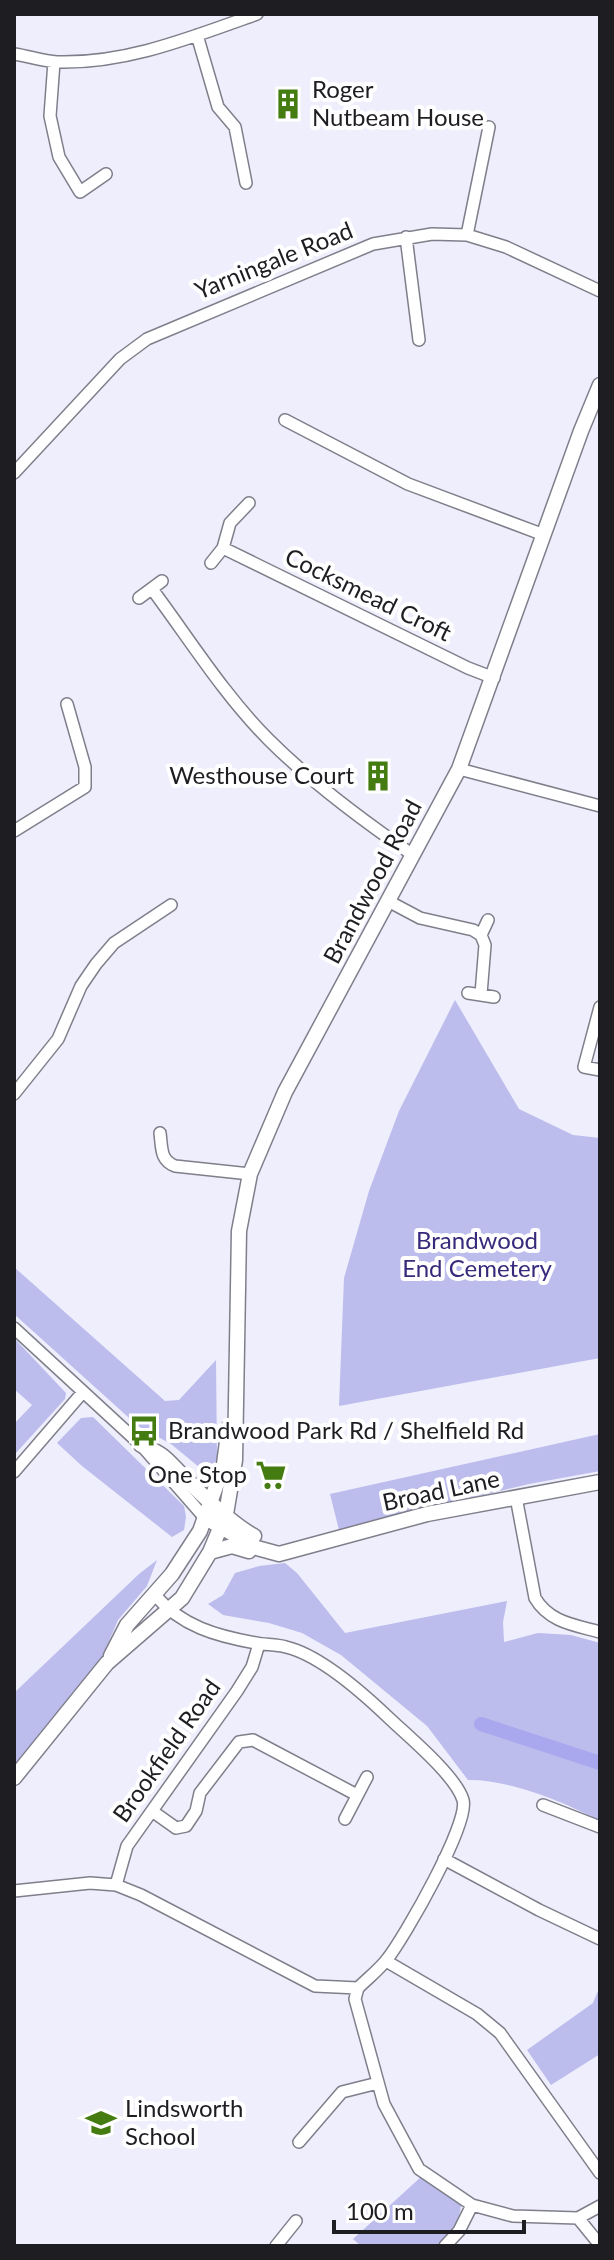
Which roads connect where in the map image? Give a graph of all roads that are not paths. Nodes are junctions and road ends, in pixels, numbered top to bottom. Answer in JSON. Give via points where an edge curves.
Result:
{"nodes":[{"id":1,"x":257,"y":14,"type":"edge"},
{"id":2,"x":197,"y":35,"type":"junction"},
{"id":3,"x":14,"y":54,"type":"edge"},
{"id":4,"x":54,"y":62,"type":"junction"},
{"id":5,"x":489,"y":127,"type":"dead end"},
{"id":6,"x":106,"y":174,"type":"dead end"},
{"id":7,"x":246,"y":183,"type":"dead end"},
{"id":8,"x":467,"y":235,"type":"junction"},
{"id":9,"x":406,"y":237,"type":"junction"},
{"id":10,"x":600,"y":291,"type":"edge"},
{"id":11,"x":419,"y":340,"type":"dead end"},
{"id":12,"x":600,"y":385,"type":"edge"},
{"id":13,"x":285,"y":420,"type":"dead end"},
{"id":14,"x":14,"y":473,"type":"edge"},
{"id":15,"x":249,"y":503,"type":"dead end"},
{"id":16,"x":544,"y":535,"type":"junction"},
{"id":17,"x":223,"y":548,"type":"junction"},
{"id":18,"x":211,"y":563,"type":"dead end"},
{"id":19,"x":162,"y":581,"type":"dead end"},
{"id":20,"x":152,"y":589,"type":"junction"},
{"id":21,"x":139,"y":598,"type":"dead end"},
{"id":22,"x":494,"y":678,"type":"junction"},
{"id":23,"x":67,"y":704,"type":"dead end"},
{"id":24,"x":459,"y":769,"type":"junction"},
{"id":25,"x":600,"y":806,"type":"edge"},
{"id":26,"x":14,"y":831,"type":"edge"},
{"id":27,"x":413,"y":855,"type":"junction"},
{"id":28,"x":388,"y":901,"type":"junction"},
{"id":29,"x":171,"y":905,"type":"dead end"},
{"id":30,"x":488,"y":920,"type":"dead end"},
{"id":31,"x":481,"y":935,"type":"junction"},
{"id":32,"x":494,"y":997,"type":"dead end"},
{"id":33,"x":600,"y":1007,"type":"edge"},
{"id":34,"x":600,"y":1070,"type":"edge"},
{"id":35,"x":14,"y":1094,"type":"edge"},
{"id":36,"x":160,"y":1133,"type":"dead end"},
{"id":37,"x":250,"y":1174,"type":"junction"},
{"id":38,"x":14,"y":1328,"type":"edge"},
{"id":39,"x":83,"y":1392,"type":"junction"},
{"id":40,"x":235,"y":1407,"type":"junction"},
{"id":41,"x":141,"y":1445,"type":"junction"},
{"id":42,"x":14,"y":1472,"type":"edge"},
{"id":43,"x":600,"y":1482,"type":"edge"},
{"id":44,"x":516,"y":1497,"type":"junction"},
{"id":45,"x":218,"y":1512,"type":"junction"},
{"id":46,"x":204,"y":1517,"type":"junction"},
{"id":47,"x":294,"y":1551,"type":"junction"},
{"id":48,"x":210,"y":1552,"type":"junction"},
{"id":49,"x":269,"y":1553,"type":"junction"},
{"id":50,"x":155,"y":1595,"type":"junction"},
{"id":51,"x":169,"y":1612,"type":"junction"},
{"id":52,"x":600,"y":1632,"type":"edge"},
{"id":53,"x":259,"y":1644,"type":"junction"},
{"id":54,"x":107,"y":1663,"type":"junction"},
{"id":55,"x":367,"y":1777,"type":"dead end"},
{"id":56,"x":14,"y":1778,"type":"edge"},
{"id":57,"x":357,"y":1795,"type":"junction"},
{"id":58,"x":543,"y":1805,"type":"dead end"},
{"id":59,"x":152,"y":1811,"type":"junction"},
{"id":60,"x":345,"y":1819,"type":"dead end"},
{"id":61,"x":600,"y":1827,"type":"edge"},
{"id":62,"x":444,"y":1859,"type":"junction"},
{"id":63,"x":116,"y":1885,"type":"junction"},
{"id":64,"x":14,"y":1891,"type":"edge"},
{"id":65,"x":600,"y":1939,"type":"edge"},
{"id":66,"x":386,"y":1961,"type":"junction"},
{"id":67,"x":358,"y":1988,"type":"junction"},
{"id":68,"x":378,"y":2083,"type":"junction"},
{"id":69,"x":299,"y":2142,"type":"dead end"},
{"id":70,"x":600,"y":2173,"type":"edge"},
{"id":71,"x":472,"y":2205,"type":"junction"},
{"id":72,"x":600,"y":2206,"type":"edge"},
{"id":73,"x":578,"y":2218,"type":"junction"},
{"id":74,"x":296,"y":2221,"type":"dead end"},
{"id":75,"x":600,"y":2245,"type":"edge"},
{"id":76,"x":276,"y":2246,"type":"edge"},
{"id":77,"x":445,"y":2246,"type":"edge"}],
"edges":[{"from":1,"to":2,"type":"street"},
{"from":2,"to":4,"type":"street","via":[[149,51]]},
{"from":2,"to":7,"type":"street","via":[[218,107],[235,127]]},
{"from":3,"to":4,"type":"street"},
{"from":4,"to":6,"type":"street","via":[[50,116],[59,157],[80,192]]},
{"from":5,"to":8,"type":"street"},
{"from":8,"to":9,"type":"street","name":"Yarningale Road"},
{"from":8,"to":10,"type":"street","name":"Yarningale Road","via":[[506,247]]},
{"from":9,"to":11,"type":"street"},
{"from":9,"to":14,"type":"street","name":"Yarningale Road","via":[[373,244],[147,339],[120,359]]},
{"from":12,"to":16,"type":"street","name":"Brandwood Road"},
{"from":13,"to":16,"type":"street","via":[[408,484]]},
{"from":15,"to":17,"type":"street","via":[[230,523]]},
{"from":16,"to":22,"type":"street","name":"Brandwood Road"},
{"from":17,"to":18,"type":"street"},
{"from":17,"to":22,"type":"street","name":"Cocksmead Croft"},
{"from":19,"to":20,"type":"street"},
{"from":20,"to":21,"type":"street"},
{"from":20,"to":27,"type":"street","via":[[268,739]]},
{"from":22,"to":24,"type":"street","name":"Brandwood Road"},
{"from":23,"to":26,"type":"street","via":[[85,767],[85,787]]},
{"from":24,"to":25,"type":"street"},
{"from":24,"to":27,"type":"street","name":"Brandwood Road"},
{"from":27,"to":28,"type":"street","name":"Brandwood Road"},
{"from":28,"to":31,"type":"street","via":[[420,918]]},
{"from":28,"to":37,"type":"street","name":"Brandwood Road","via":[[285,1092]]},
{"from":29,"to":35,"type":"street","via":[[114,943],[96,964],[58,1039]]},
{"from":30,"to":31,"type":"street"},
{"from":31,"to":32,"type":"street","via":[[485,945],[475,993]]},
{"from":33,"to":34,"type":"street","via":[[584,1067]]},
{"from":36,"to":37,"type":"street","via":[[166,1162]]},
{"from":37,"to":40,"type":"street","name":"Brandwood Road","via":[[239,1231]]},
{"from":38,"to":39,"type":"street"},
{"from":39,"to":41,"type":"street"},
{"from":39,"to":42,"type":"street"},
{"from":40,"to":45,"type":"street","name":"Brandwood Road"},
{"from":40,"to":45,"type":"street","name":"Brandwood Road","via":[[235,1460]]},
{"from":41,"to":45,"type":"street","via":[[161,1453]]},
{"from":41,"to":46,"type":"street"},
{"from":43,"to":44,"type":"street","name":"Broad Lane"},
{"from":44,"to":47,"type":"street","name":"Broad Lane","via":[[427,1514]]},
{"from":44,"to":52,"type":"street","via":[[535,1598],[544,1613]]},
{"from":45,"to":46,"type":"street","name":"Brandwood Road"},
{"from":45,"to":47,"type":"street","via":[[272,1546]]},
{"from":45,"to":48,"type":"street"},
{"from":45,"to":49,"type":"street"},
{"from":46,"to":50,"type":"street","name":"Brandwood Road","via":[[189,1551]]},
{"from":47,"to":49,"type":"street","name":"Broad Lane"},
{"from":48,"to":49,"type":"street","name":"Broad Lane","via":[[232,1546]]},
{"from":48,"to":51,"type":"street","via":[[193,1584]]},
{"from":50,"to":51,"type":"street"},
{"from":50,"to":54,"type":"street","name":"Brandwood Road","via":[[127,1625]]},
{"from":51,"to":53,"type":"street","via":[[201,1630]]},
{"from":51,"to":54,"type":"street"},
{"from":53,"to":59,"type":"street","name":"Brookfield Road","via":[[237,1691]]},
{"from":53,"to":62,"type":"street","via":[[307,1655],[384,1713],[444,1772],[463,1800],[464,1812]]},
{"from":54,"to":56,"type":"street"},
{"from":55,"to":57,"type":"street"},
{"from":57,"to":59,"type":"street","via":[[246,1739],[200,1793],[186,1826],[176,1828]]},
{"from":57,"to":60,"type":"street"},
{"from":58,"to":61,"type":"street"},
{"from":59,"to":63,"type":"street","name":"Brookfield Road","via":[[127,1846]]},
{"from":62,"to":65,"type":"street"},
{"from":62,"to":66,"type":"street"},
{"from":63,"to":64,"type":"street"},
{"from":63,"to":67,"type":"street","via":[[315,1986]]},
{"from":66,"to":67,"type":"street"},
{"from":66,"to":70,"type":"street","via":[[500,2033]]},
{"from":67,"to":68,"type":"street","via":[[355,1999]]},
{"from":68,"to":69,"type":"street","via":[[342,2092]]},
{"from":68,"to":71,"type":"street","via":[[419,2169]]},
{"from":71,"to":73,"type":"street","via":[[513,2216]]},
{"from":71,"to":77,"type":"street"},
{"from":72,"to":73,"type":"street"},
{"from":73,"to":75,"type":"street"},
{"from":74,"to":76,"type":"street"}]}
